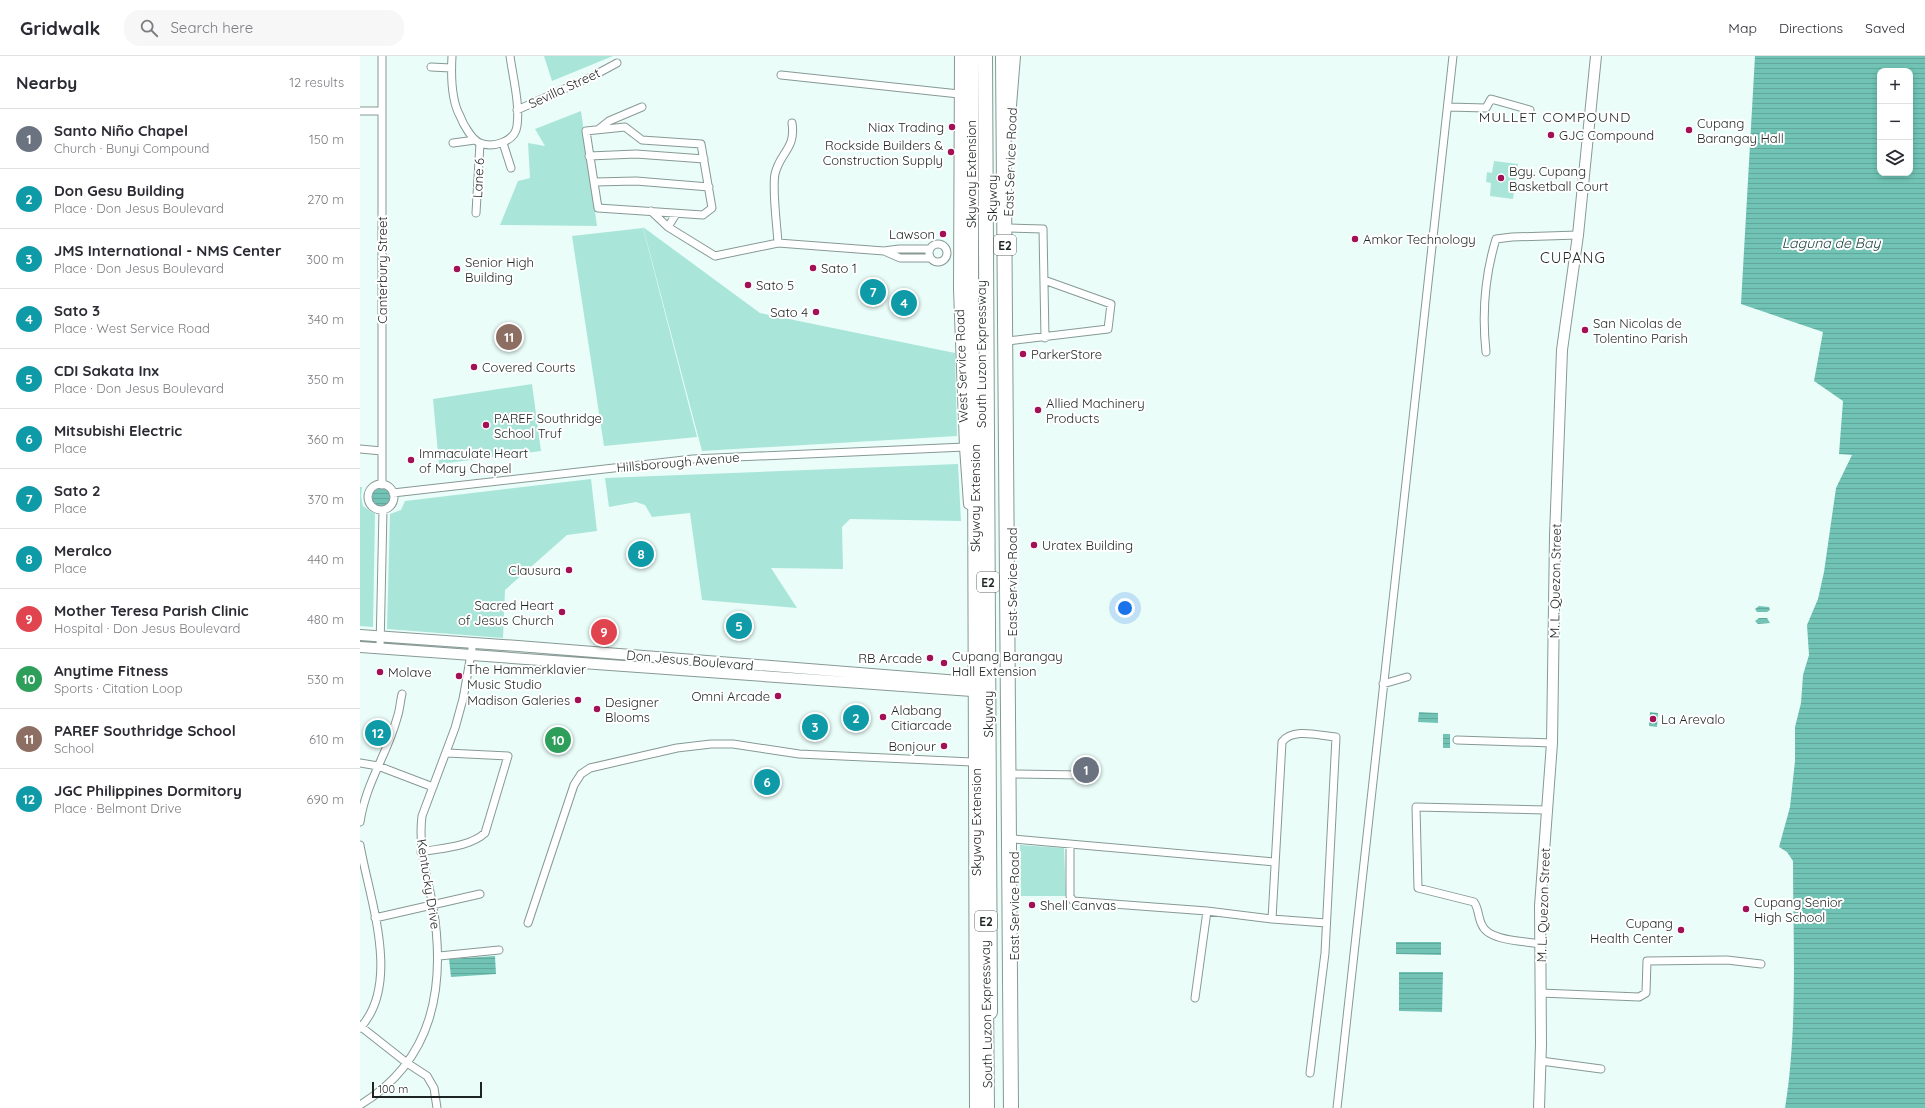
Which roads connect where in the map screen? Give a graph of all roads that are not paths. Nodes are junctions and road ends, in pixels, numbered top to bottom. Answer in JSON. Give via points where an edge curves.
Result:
{"nodes":[{"id":1,"x":382,"y":56,"type":"edge"},
{"id":2,"x":452,"y":56,"type":"edge"},
{"id":3,"x":510,"y":56,"type":"edge"},
{"id":4,"x":960,"y":56,"type":"edge"},
{"id":5,"x":971,"y":56,"type":"edge"},
{"id":6,"x":978,"y":56,"type":"edge"},
{"id":7,"x":984,"y":56,"type":"edge"},
{"id":8,"x":991,"y":56,"type":"edge"},
{"id":9,"x":997,"y":56,"type":"edge"},
{"id":10,"x":1003,"y":56,"type":"edge"},
{"id":11,"x":1015,"y":56,"type":"edge"},
{"id":12,"x":1453,"y":56,"type":"edge"},
{"id":13,"x":1596,"y":56,"type":"edge"},
{"id":14,"x":614,"y":65,"type":"dead end"},
{"id":15,"x":431,"y":67,"type":"dead end"},
{"id":16,"x":451,"y":68,"type":"junction"},
{"id":17,"x":781,"y":75,"type":"dead end"},
{"id":18,"x":959,"y":94,"type":"junction"},
{"id":19,"x":642,"y":107,"type":"dead end"},
{"id":20,"x":1448,"y":107,"type":"junction"},
{"id":21,"x":517,"y":110,"type":"junction"},
{"id":22,"x":1530,"y":110,"type":"dead end"},
{"id":23,"x":360,"y":111,"type":"edge"},
{"id":24,"x":382,"y":111,"type":"junction"},
{"id":25,"x":624,"y":115,"type":"junction"},
{"id":26,"x":792,"y":123,"type":"dead end"},
{"id":27,"x":625,"y":127,"type":"junction"},
{"id":28,"x":600,"y":130,"type":"junction"},
{"id":29,"x":478,"y":141,"type":"junction"},
{"id":30,"x":454,"y":143,"type":"dead end"},
{"id":31,"x":503,"y":143,"type":"junction"},
{"id":32,"x":589,"y":156,"type":"junction"},
{"id":33,"x":704,"y":159,"type":"junction"},
{"id":34,"x":511,"y":168,"type":"dead end"},
{"id":35,"x":595,"y":182,"type":"junction"},
{"id":36,"x":709,"y":187,"type":"junction"},
{"id":37,"x":651,"y":211,"type":"junction"},
{"id":38,"x":476,"y":213,"type":"dead end"},
{"id":39,"x":676,"y":214,"type":"junction"},
{"id":40,"x":668,"y":227,"type":"junction"},
{"id":41,"x":1008,"y":228,"type":"junction"},
{"id":42,"x":1578,"y":235,"type":"junction"},
{"id":43,"x":778,"y":243,"type":"junction"},
{"id":44,"x":930,"y":249,"type":"junction"},
{"id":45,"x":884,"y":251,"type":"junction"},
{"id":46,"x":946,"y":253,"type":"junction"},
{"id":47,"x":959,"y":253,"type":"junction"},
{"id":48,"x":928,"y":258,"type":"junction"},
{"id":49,"x":1044,"y":280,"type":"junction"},
{"id":50,"x":1045,"y":338,"type":"junction"},
{"id":51,"x":1008,"y":341,"type":"junction"},
{"id":52,"x":1486,"y":352,"type":"dead end"},
{"id":53,"x":965,"y":447,"type":"junction"},
{"id":54,"x":360,"y":449,"type":"edge"},
{"id":55,"x":382,"y":451,"type":"junction"},
{"id":56,"x":382,"y":485,"type":"junction"},
{"id":57,"x":393,"y":493,"type":"junction"},
{"id":58,"x":383,"y":510,"type":"junction"},
{"id":59,"x":360,"y":635,"type":"edge"},
{"id":60,"x":380,"y":636,"type":"junction"},
{"id":61,"x":414,"y":638,"type":"junction"},
{"id":62,"x":474,"y":642,"type":"junction"},
{"id":63,"x":360,"y":647,"type":"edge"},
{"id":64,"x":380,"y":648,"type":"junction"},
{"id":65,"x":414,"y":651,"type":"junction"},
{"id":66,"x":472,"y":655,"type":"junction"},
{"id":67,"x":814,"y":670,"type":"junction"},
{"id":68,"x":1407,"y":677,"type":"dead end"},
{"id":69,"x":813,"y":680,"type":"junction"},
{"id":70,"x":1383,"y":684,"type":"junction"},
{"id":71,"x":972,"y":686,"type":"junction"},
{"id":72,"x":402,"y":694,"type":"dead end"},
{"id":73,"x":1457,"y":740,"type":"dead end"},
{"id":74,"x":1552,"y":743,"type":"junction"},
{"id":75,"x":447,"y":753,"type":"junction"},
{"id":76,"x":972,"y":762,"type":"junction"},
{"id":77,"x":360,"y":763,"type":"edge"},
{"id":78,"x":378,"y":766,"type":"junction"},
{"id":79,"x":1013,"y":774,"type":"junction"},
{"id":80,"x":1082,"y":775,"type":"dead end"},
{"id":81,"x":433,"y":787,"type":"junction"},
{"id":82,"x":1547,"y":810,"type":"junction"},
{"id":83,"x":360,"y":822,"type":"edge"},
{"id":84,"x":1014,"y":839,"type":"junction"},
{"id":85,"x":1070,"y":844,"type":"junction"},
{"id":86,"x":360,"y":846,"type":"edge"},
{"id":87,"x":422,"y":852,"type":"junction"},
{"id":88,"x":1274,"y":862,"type":"junction"},
{"id":89,"x":480,"y":894,"type":"dead end"},
{"id":90,"x":432,"y":905,"type":"junction"},
{"id":91,"x":1207,"y":911,"type":"junction"},
{"id":92,"x":375,"y":918,"type":"junction"},
{"id":93,"x":1272,"y":919,"type":"junction"},
{"id":94,"x":528,"y":923,"type":"dead end"},
{"id":95,"x":1326,"y":923,"type":"junction"},
{"id":96,"x":1540,"y":944,"type":"junction"},
{"id":97,"x":499,"y":950,"type":"dead end"},
{"id":98,"x":439,"y":956,"type":"junction"},
{"id":99,"x":1761,"y":964,"type":"dead end"},
{"id":100,"x":1540,"y":993,"type":"junction"},
{"id":101,"x":1195,"y":998,"type":"dead end"},
{"id":102,"x":360,"y":1027,"type":"edge"},
{"id":103,"x":1541,"y":1061,"type":"junction"},
{"id":104,"x":407,"y":1063,"type":"junction"},
{"id":105,"x":1601,"y":1069,"type":"dead end"},
{"id":106,"x":1310,"y":1073,"type":"dead end"},
{"id":107,"x":360,"y":1105,"type":"edge"},
{"id":108,"x":437,"y":1108,"type":"edge"},
{"id":109,"x":976,"y":1108,"type":"edge"},
{"id":110,"x":987,"y":1108,"type":"edge"},
{"id":111,"x":991,"y":1108,"type":"edge"},
{"id":112,"x":997,"y":1108,"type":"edge"},
{"id":113,"x":1003,"y":1108,"type":"edge"},
{"id":114,"x":1011,"y":1108,"type":"edge"},
{"id":115,"x":1015,"y":1108,"type":"edge"},
{"id":116,"x":1337,"y":1108,"type":"edge"},
{"id":117,"x":1539,"y":1108,"type":"edge"}],
"edges":[{"from":1,"to":24,"type":"street","name":"Canterbury Street"},
{"from":2,"to":16,"type":"street"},
{"from":3,"to":21,"type":"street"},
{"from":4,"to":18,"type":"main road","name":"West Service Road"},
{"from":5,"to":109,"type":"highway","name":"Skyway Extension","number":"E2","via":[[971,329],[975,451]]},
{"from":6,"to":110,"type":"highway","name":"South Luzon Expressway","number":"E2"},
{"from":7,"to":111,"type":"highway","name":"Skyway","number":"E2"},
{"from":8,"to":112,"type":"highway","name":"Skyway","number":"E2"},
{"from":9,"to":113,"type":"highway","name":"South Luzon Expressway","number":"E2"},
{"from":10,"to":114,"type":"highway","number":"E2"},
{"from":11,"to":41,"type":"main road","name":"East Service Road","via":[[1007,167]]},
{"from":12,"to":20,"type":"street"},
{"from":13,"to":42,"type":"main road","name":"M. L. Quezon Street"},
{"from":14,"to":21,"type":"street","name":"Sevilla Street"},
{"from":15,"to":16,"type":"street"},
{"from":16,"to":29,"type":"street","via":[[459,116]]},
{"from":17,"to":18,"type":"street"},
{"from":18,"to":47,"type":"main road","name":"West Service Road"},
{"from":19,"to":25,"type":"street"},
{"from":20,"to":22,"type":"street","via":[[1485,108],[1491,99]]},
{"from":20,"to":70,"type":"street"},
{"from":21,"to":31,"type":"street","via":[[515,132]]},
{"from":23,"to":24,"type":"street"},
{"from":24,"to":55,"type":"street","name":"Canterbury Street"},
{"from":25,"to":27,"type":"street"},
{"from":25,"to":28,"type":"street","via":[[609,121]]},
{"from":26,"to":43,"type":"street","via":[[793,139],[778,162],[774,176]]},
{"from":27,"to":28,"type":"street"},
{"from":27,"to":33,"type":"street","via":[[642,140],[701,144]]},
{"from":28,"to":32,"type":"street","via":[[586,131]]},
{"from":29,"to":30,"type":"street"},
{"from":29,"to":31,"type":"street"},
{"from":29,"to":38,"type":"street","name":"Lane 6"},
{"from":31,"to":34,"type":"street"},
{"from":32,"to":33,"type":"street","via":[[636,154]]},
{"from":32,"to":35,"type":"street"},
{"from":33,"to":36,"type":"street"},
{"from":35,"to":36,"type":"street","via":[[636,181]]},
{"from":35,"to":37,"type":"street","via":[[598,208]]},
{"from":36,"to":39,"type":"street","via":[[712,208],[703,215]]},
{"from":37,"to":39,"type":"street"},
{"from":37,"to":40,"type":"street"},
{"from":39,"to":40,"type":"street"},
{"from":40,"to":43,"type":"street","via":[[715,256]]},
{"from":41,"to":49,"type":"street","via":[[1042,229]]},
{"from":41,"to":51,"type":"main road","name":"East Service Road"},
{"from":42,"to":52,"type":"street","via":[[1496,239],[1490,259],[1484,330]]},
{"from":42,"to":74,"type":"main road","name":"M. L. Quezon Street","via":[[1562,350],[1555,536]]},
{"from":43,"to":45,"type":"street"},
{"from":44,"to":45,"type":"street"},
{"from":44,"to":46,"type":"street","via":[[934,245],[941,245]]},
{"from":44,"to":48,"type":"street"},
{"from":45,"to":48,"type":"street","via":[[900,258]]},
{"from":46,"to":47,"type":"street"},
{"from":46,"to":48,"type":"street","via":[[940,262]]},
{"from":47,"to":53,"type":"main road","name":"West Service Road"},
{"from":49,"to":50,"type":"street"},
{"from":49,"to":50,"type":"street","via":[[1111,304],[1108,329]]},
{"from":50,"to":51,"type":"street"},
{"from":51,"to":79,"type":"main road","name":"East Service Road"},
{"from":53,"to":57,"type":"street","name":"Hillsborough Avenue","via":[[693,459]]},
{"from":53,"to":71,"type":"main road","name":"West Service Road","via":[[971,529]]},
{"from":54,"to":55,"type":"street"},
{"from":55,"to":56,"type":"street","name":"Canterbury Street"},
{"from":56,"to":57,"type":"street"},
{"from":56,"to":58,"type":"street","via":[[370,490],[368,498],[375,508]]},
{"from":57,"to":58,"type":"street","via":[[391,505]]},
{"from":58,"to":60,"type":"street"},
{"from":59,"to":60,"type":"main road","name":"Don Jesus Boulevard"},
{"from":60,"to":61,"type":"main road","name":"Don Jesus Boulevard"},
{"from":60,"to":64,"type":"street"},
{"from":61,"to":62,"type":"main road","name":"Don Jesus Boulevard"},
{"from":61,"to":65,"type":"main road"},
{"from":62,"to":66,"type":"street","name":"Kentucky Drive"},
{"from":62,"to":67,"type":"main road","name":"Don Jesus Boulevard"},
{"from":63,"to":64,"type":"main road","name":"Don Jesus Boulevard"},
{"from":64,"to":65,"type":"main road","name":"Don Jesus Boulevard"},
{"from":65,"to":66,"type":"main road","name":"Don Jesus Boulevard"},
{"from":66,"to":69,"type":"main road","name":"Don Jesus Boulevard"},
{"from":66,"to":75,"type":"street","name":"Kentucky Drive","via":[[463,699]]},
{"from":67,"to":69,"type":"main road"},
{"from":67,"to":71,"type":"main road","name":"Don Jesus Boulevard"},
{"from":68,"to":70,"type":"street"},
{"from":69,"to":71,"type":"main road","name":"Don Jesus Boulevard"},
{"from":70,"to":116,"type":"street"},
{"from":71,"to":76,"type":"main road","name":"West Service Road"},
{"from":72,"to":78,"type":"street","via":[[397,718]]},
{"from":73,"to":74,"type":"street"},
{"from":74,"to":82,"type":"main road","name":"M. L. Quezon Street"},
{"from":75,"to":81,"type":"street","name":"Kentucky Drive"},
{"from":75,"to":87,"type":"street","via":[[508,756],[485,833],[470,842]]},
{"from":76,"to":94,"type":"street","via":[[800,754],[733,744],[711,744],[677,748],[590,768],[581,774],[574,785]]},
{"from":76,"to":109,"type":"main road","name":"West Service Road"},
{"from":77,"to":78,"type":"street"},
{"from":78,"to":81,"type":"street"},
{"from":78,"to":83,"type":"street","via":[[365,797]]},
{"from":79,"to":80,"type":"street"},
{"from":79,"to":84,"type":"main road","name":"East Service Road"},
{"from":81,"to":87,"type":"street","name":"Kentucky Drive","via":[[422,816]]},
{"from":82,"to":96,"type":"main road","name":"M. L. Quezon Street"},
{"from":82,"to":96,"type":"street","via":[[1416,807],[1418,888],[1474,902],[1482,926],[1491,936]]},
{"from":84,"to":85,"type":"street"},
{"from":84,"to":115,"type":"main road","name":"East Service Road"},
{"from":85,"to":88,"type":"street"},
{"from":85,"to":91,"type":"street","via":[[1070,896],[1073,901]]},
{"from":86,"to":92,"type":"street"},
{"from":87,"to":90,"type":"street","name":"Kentucky Drive"},
{"from":88,"to":93,"type":"street"},
{"from":88,"to":95,"type":"street","via":[[1282,742],[1295,733],[1336,737]]},
{"from":89,"to":90,"type":"street"},
{"from":90,"to":92,"type":"street"},
{"from":90,"to":98,"type":"street","name":"Kentucky Drive"},
{"from":91,"to":93,"type":"street"},
{"from":91,"to":101,"type":"street"},
{"from":92,"to":102,"type":"street","via":[[381,970],[370,1016]]},
{"from":93,"to":95,"type":"street"},
{"from":95,"to":106,"type":"street"},
{"from":96,"to":100,"type":"main road","name":"M. L. Quezon Street"},
{"from":97,"to":98,"type":"street"},
{"from":98,"to":104,"type":"street","name":"Kentucky Drive","via":[[437,991],[428,1025]]},
{"from":99,"to":100,"type":"street","via":[[1728,960],[1647,961],[1646,993],[1639,997]]},
{"from":100,"to":103,"type":"main road","name":"M. L. Quezon Street"},
{"from":102,"to":104,"type":"street"},
{"from":103,"to":105,"type":"street"},
{"from":103,"to":117,"type":"main road","name":"M. L. Quezon Street"},
{"from":104,"to":107,"type":"street","name":"Kentucky Drive","via":[[383,1089]]},
{"from":104,"to":108,"type":"street","via":[[427,1076],[434,1088]]}]}
